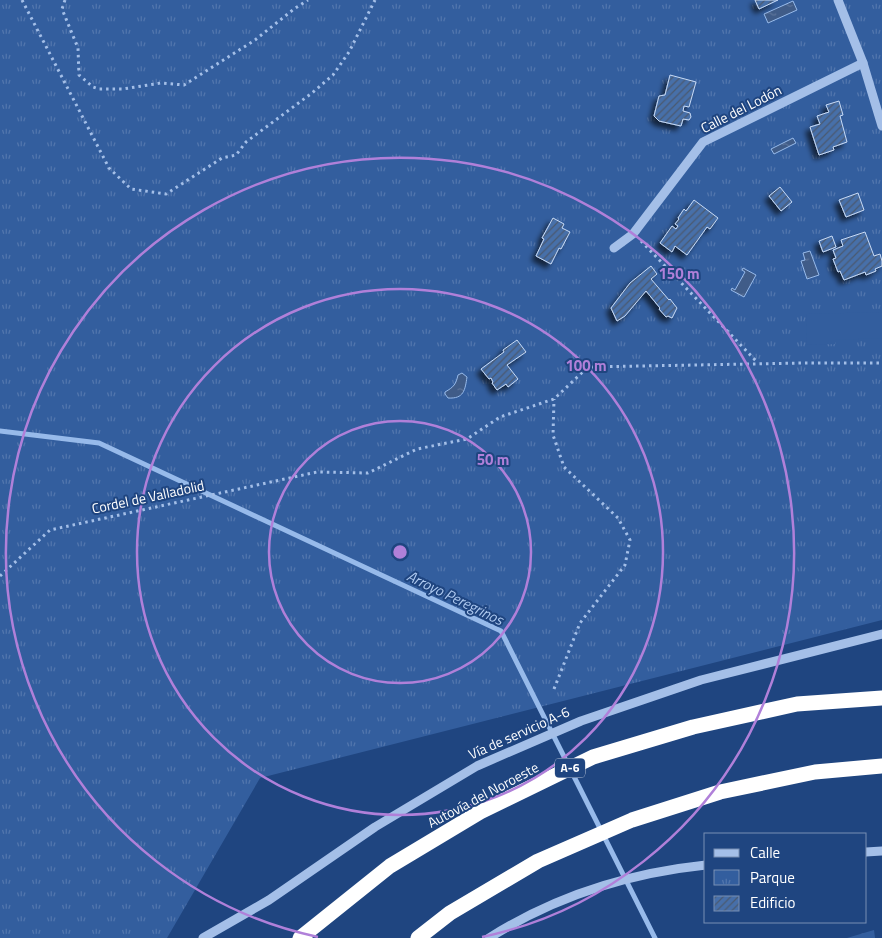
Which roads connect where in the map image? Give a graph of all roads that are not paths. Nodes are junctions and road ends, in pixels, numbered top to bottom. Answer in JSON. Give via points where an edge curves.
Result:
{"nodes":[{"id":1,"x":838,"y":0,"type":"edge"},
{"id":2,"x":863,"y":63,"type":"junction"},
{"id":3,"x":882,"y":126,"type":"edge"},
{"id":4,"x":614,"y":248,"type":"dead end"},
{"id":5,"x":882,"y":634,"type":"edge"},
{"id":6,"x":882,"y":698,"type":"edge"},
{"id":7,"x":882,"y":766,"type":"edge"},
{"id":8,"x":882,"y":851,"type":"edge"},
{"id":9,"x":867,"y":852,"type":"edge"},
{"id":10,"x":704,"y":865,"type":"edge"},
{"id":11,"x":203,"y":938,"type":"edge"},
{"id":12,"x":300,"y":938,"type":"edge"},
{"id":13,"x":418,"y":938,"type":"edge"},
{"id":14,"x":489,"y":938,"type":"edge"}],
"edges":[{"from":1,"to":2,"type":"street"},
{"from":2,"to":3,"type":"street"},
{"from":2,"to":4,"type":"street","name":"Calle del Lodón","via":[[704,142],[633,234]]},
{"from":5,"to":11,"type":"street","name":"Vía de servicio A-6","via":[[701,680],[581,721],[477,766],[375,827],[269,900]]},
{"from":6,"to":12,"type":"highway","name":"Autovía del Noroeste","number":"A-6","via":[[797,704],[693,727],[593,757],[480,812],[390,866]]},
{"from":7,"to":13,"type":"highway","via":[[815,772],[720,792],[632,820],[538,861],[450,913]]},
{"from":8,"to":9,"type":"street"},
{"from":10,"to":14,"type":"street","via":[[618,881],[554,903],[513,922]]}]}
